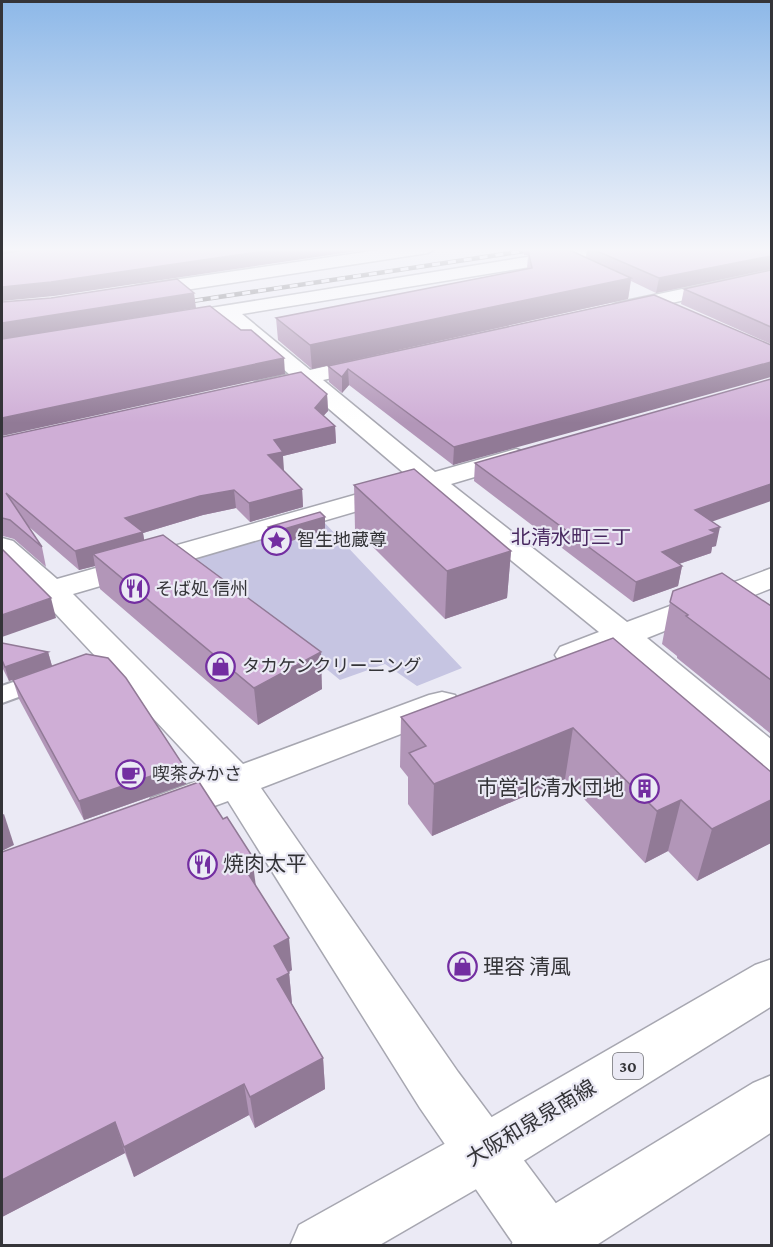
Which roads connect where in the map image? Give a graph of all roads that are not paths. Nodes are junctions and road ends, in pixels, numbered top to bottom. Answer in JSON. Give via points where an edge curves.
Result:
{"nodes":[{"id":1,"x":249,"y":306,"type":"edge"},
{"id":2,"x":631,"y":306,"type":"edge"},
{"id":3,"x":665,"y":306,"type":"edge"},
{"id":4,"x":225,"y":310,"type":"junction"},
{"id":5,"x":596,"y":314,"type":"edge"},
{"id":6,"x":191,"y":316,"type":"edge"},
{"id":7,"x":686,"y":316,"type":"edge"},
{"id":8,"x":388,"y":359,"type":"edge"},
{"id":9,"x":307,"y":377,"type":"junction"},
{"id":10,"x":238,"y":392,"type":"edge"},
{"id":11,"x":544,"y":449,"type":"edge"},
{"id":12,"x":430,"y":481,"type":"junction"},
{"id":13,"x":5,"y":555,"type":"edge"},
{"id":14,"x":771,"y":577,"type":"edge"},
{"id":15,"x":51,"y":590,"type":"junction"},
{"id":16,"x":623,"y":635,"type":"junction"},
{"id":17,"x":91,"y":662,"type":"junction"},
{"id":18,"x":546,"y":665,"type":"edge"},
{"id":19,"x":2,"y":694,"type":"edge"},
{"id":20,"x":469,"y":694,"type":"edge"},
{"id":21,"x":771,"y":761,"type":"edge"},
{"id":22,"x":237,"y":783,"type":"junction"},
{"id":23,"x":136,"y":819,"type":"edge"},
{"id":24,"x":771,"y":980,"type":"edge"},
{"id":25,"x":771,"y":1101,"type":"edge"},
{"id":26,"x":484,"y":1153,"type":"junction"},
{"id":27,"x":546,"y":1244,"type":"edge"},
{"id":28,"x":320,"y":1245,"type":"edge"}],
"edges":[{"from":1,"to":4,"type":"street"},
{"from":2,"to":5,"type":"street"},
{"from":3,"to":7,"type":"street"},
{"from":4,"to":6,"type":"street"},
{"from":4,"to":9,"type":"street"},
{"from":8,"to":9,"type":"street"},
{"from":9,"to":10,"type":"street"},
{"from":9,"to":12,"type":"street"},
{"from":11,"to":12,"type":"street"},
{"from":12,"to":15,"type":"street"},
{"from":12,"to":16,"type":"street"},
{"from":13,"to":15,"type":"street"},
{"from":14,"to":16,"type":"street"},
{"from":15,"to":17,"type":"street"},
{"from":16,"to":18,"type":"street"},
{"from":16,"to":21,"type":"street"},
{"from":17,"to":19,"type":"lane"},
{"from":17,"to":22,"type":"street"},
{"from":20,"to":22,"type":"street"},
{"from":22,"to":23,"type":"street"},
{"from":22,"to":26,"type":"street"},
{"from":24,"to":26,"type":"street","name":"大阪和泉泉南線","number":"30"},
{"from":25,"to":27,"type":"street"},
{"from":26,"to":27,"type":"street"},
{"from":26,"to":28,"type":"street","name":"大阪和泉泉南線","number":"30"}]}
